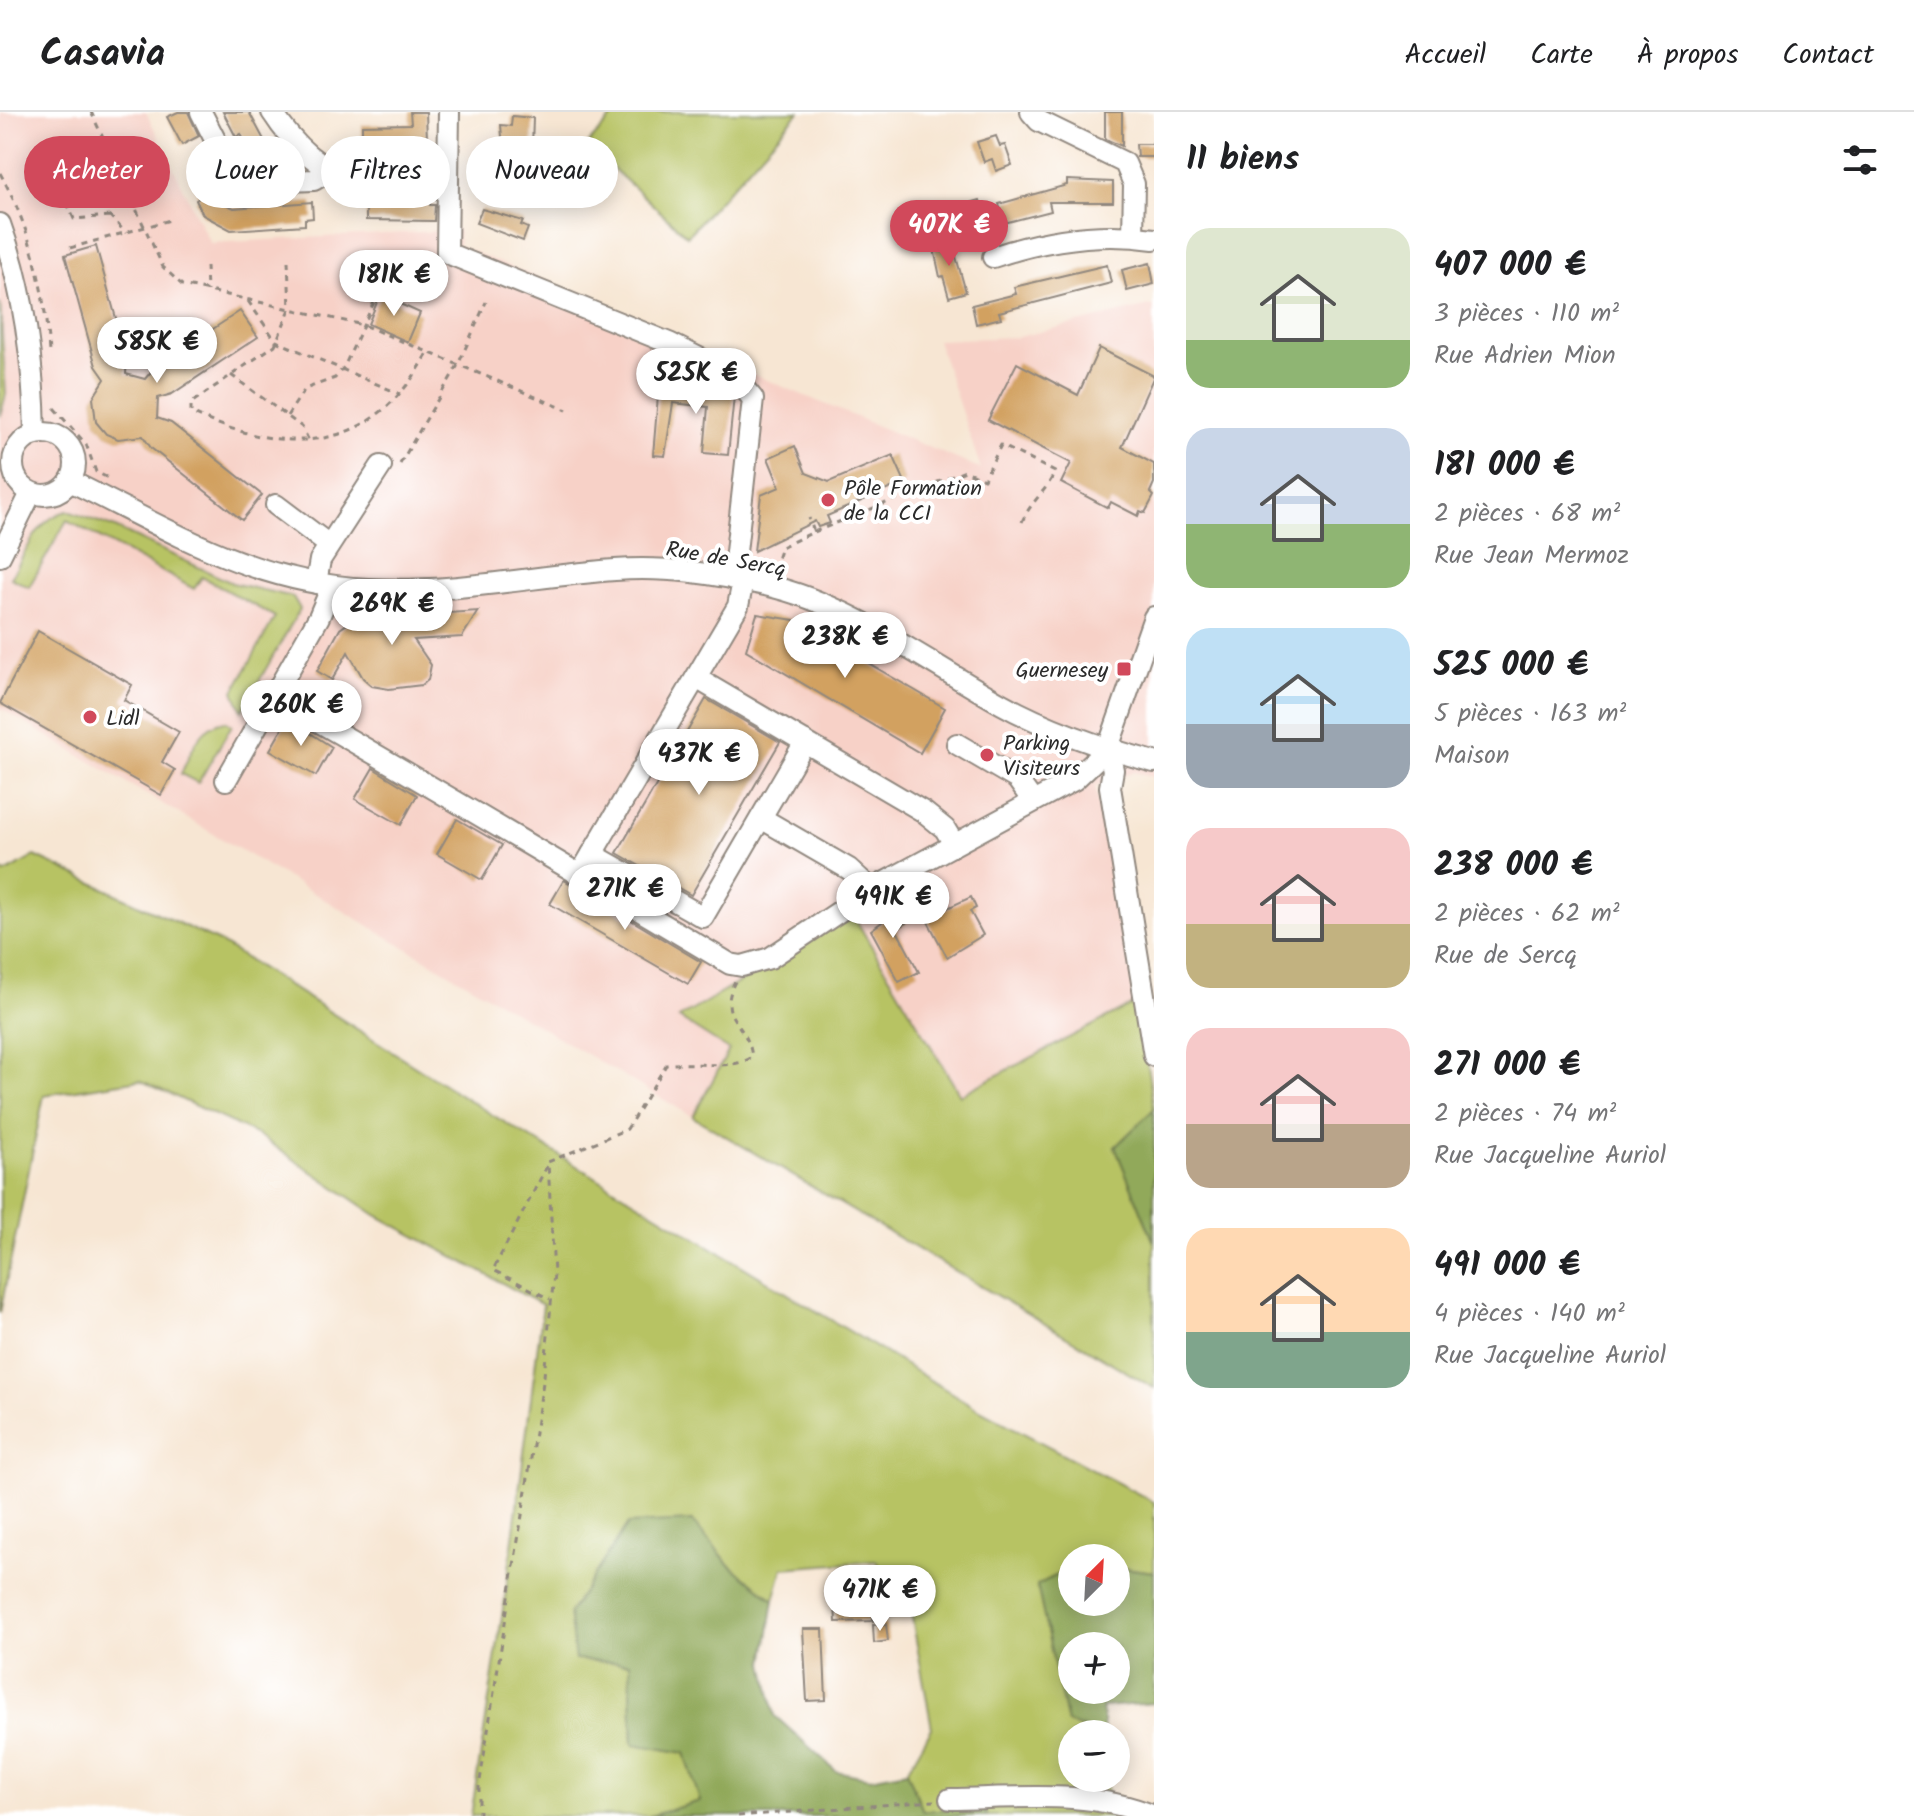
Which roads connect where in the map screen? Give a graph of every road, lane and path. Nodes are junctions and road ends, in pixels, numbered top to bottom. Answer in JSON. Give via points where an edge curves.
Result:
{"nodes":[{"id":1,"x":91,"y":112,"type":"edge"},
{"id":2,"x":201,"y":112,"type":"edge"},
{"id":3,"x":272,"y":112,"type":"edge"},
{"id":4,"x":449,"y":112,"type":"edge"},
{"id":5,"x":1031,"y":112,"type":"edge"},
{"id":6,"x":102,"y":136,"type":"edge"},
{"id":7,"x":448,"y":136,"type":"edge"},
{"id":8,"x":321,"y":163,"type":"edge"},
{"id":9,"x":0,"y":173,"type":"edge"},
{"id":10,"x":321,"y":176,"type":"edge"},
{"id":11,"x":69,"y":208,"type":"edge"},
{"id":12,"x":135,"y":208,"type":"edge"},
{"id":13,"x":447,"y":208,"type":"edge"},
{"id":14,"x":115,"y":209,"type":"edge"},
{"id":15,"x":110,"y":216,"type":"junction"},
{"id":16,"x":170,"y":220,"type":"dead end"},
{"id":17,"x":0,"y":224,"type":"edge"},
{"id":18,"x":145,"y":228,"type":"junction"},
{"id":19,"x":126,"y":233,"type":"junction"},
{"id":20,"x":1133,"y":236,"type":"junction"},
{"id":21,"x":1154,"y":239,"type":"edge"},
{"id":22,"x":70,"y":248,"type":"dead end"},
{"id":23,"x":993,"y":257,"type":"dead end"},
{"id":24,"x":288,"y":261,"type":"dead end"},
{"id":25,"x":393,"y":261,"type":"dead end"},
{"id":26,"x":206,"y":266,"type":"dead end"},
{"id":27,"x":207,"y":291,"type":"junction"},
{"id":28,"x":247,"y":300,"type":"junction"},
{"id":29,"x":486,"y":302,"type":"dead end"},
{"id":30,"x":290,"y":309,"type":"junction"},
{"id":31,"x":363,"y":325,"type":"junction"},
{"id":32,"x":276,"y":341,"type":"junction"},
{"id":33,"x":428,"y":353,"type":"junction"},
{"id":34,"x":50,"y":365,"type":"dead end"},
{"id":35,"x":458,"y":365,"type":"junction"},
{"id":36,"x":342,"y":370,"type":"junction"},
{"id":37,"x":231,"y":375,"type":"junction"},
{"id":38,"x":400,"y":394,"type":"junction"},
{"id":39,"x":53,"y":396,"type":"dead end"},
{"id":40,"x":567,"y":410,"type":"dead end"},
{"id":41,"x":287,"y":416,"type":"junction"},
{"id":42,"x":35,"y":434,"type":"junction"},
{"id":43,"x":309,"y":441,"type":"junction"},
{"id":44,"x":389,"y":466,"type":"joint"},
{"id":45,"x":108,"y":478,"type":"dead end"},
{"id":46,"x":70,"y":481,"type":"junction"},
{"id":47,"x":31,"y":493,"type":"junction"},
{"id":48,"x":276,"y":505,"type":"dead end"},
{"id":49,"x":809,"y":518,"type":"dead end"},
{"id":50,"x":1022,"y":522,"type":"dead end"},
{"id":51,"x":814,"y":532,"type":"junction"},
{"id":52,"x":329,"y":545,"type":"junction"},
{"id":53,"x":0,"y":556,"type":"edge"},
{"id":54,"x":774,"y":569,"type":"dead end"},
{"id":55,"x":738,"y":580,"type":"junction"},
{"id":56,"x":324,"y":584,"type":"junction"},
{"id":57,"x":1154,"y":617,"type":"edge"},
{"id":58,"x":696,"y":678,"type":"junction"},
{"id":59,"x":274,"y":696,"type":"junction"},
{"id":60,"x":805,"y":742,"type":"junction"},
{"id":61,"x":957,"y":744,"type":"dead end"},
{"id":62,"x":1108,"y":748,"type":"junction"},
{"id":63,"x":1154,"y":762,"type":"edge"},
{"id":64,"x":226,"y":780,"type":"dead end"},
{"id":65,"x":1032,"y":800,"type":"junction"},
{"id":66,"x":761,"y":818,"type":"junction"},
{"id":67,"x":954,"y":844,"type":"junction"},
{"id":68,"x":592,"y":854,"type":"junction"},
{"id":69,"x":579,"y":876,"type":"junction"},
{"id":70,"x":872,"y":890,"type":"junction"},
{"id":71,"x":1144,"y":937,"type":"edge"},
{"id":72,"x":742,"y":966,"type":"junction"},
{"id":73,"x":1154,"y":1056,"type":"edge"},
{"id":74,"x":548,"y":1162,"type":"junction"},
{"id":75,"x":551,"y":1300,"type":"junction"},
{"id":76,"x":950,"y":1799,"type":"joint"},
{"id":77,"x":479,"y":1816,"type":"edge"},
{"id":78,"x":738,"y":1816,"type":"edge"},
{"id":79,"x":1154,"y":1816,"type":"edge"}],
"edges":[{"from":1,"to":6,"type":"path"},
{"from":2,"to":10,"type":"street","via":[[237,183]]},
{"from":3,"to":8,"type":"street","via":[[304,152]]},
{"from":4,"to":7,"type":"street"},
{"from":5,"to":20,"type":"street","via":[[1039,121],[1125,163],[1134,184]]},
{"from":9,"to":34,"type":"path","via":[[28,230],[39,270]]},
{"from":11,"to":15,"type":"path","via":[[74,219]]},
{"from":12,"to":18,"type":"path"},
{"from":13,"to":55,"type":"street","via":[[447,253],[552,293],[733,375],[753,399]]},
{"from":14,"to":15,"type":"path"},
{"from":15,"to":19,"type":"path"},
{"from":16,"to":18,"type":"path"},
{"from":17,"to":42,"type":"street","via":[[15,272]]},
{"from":18,"to":19,"type":"path"},
{"from":18,"to":27,"type":"path","via":[[172,278]]},
{"from":19,"to":22,"type":"path"},
{"from":20,"to":21,"type":"street"},
{"from":20,"to":23,"type":"street","via":[[1038,242]]},
{"from":24,"to":30,"type":"path"},
{"from":25,"to":31,"type":"path"},
{"from":26,"to":27,"type":"path"},
{"from":27,"to":28,"type":"path"},
{"from":28,"to":30,"type":"path"},
{"from":28,"to":32,"type":"path"},
{"from":29,"to":35,"type":"path"},
{"from":30,"to":31,"type":"path"},
{"from":30,"to":32,"type":"path"},
{"from":31,"to":33,"type":"path"},
{"from":31,"to":36,"type":"path"},
{"from":32,"to":36,"type":"path"},
{"from":32,"to":37,"type":"path"},
{"from":33,"to":35,"type":"path"},
{"from":33,"to":38,"type":"path"},
{"from":35,"to":40,"type":"path"},
{"from":35,"to":44,"type":"path"},
{"from":36,"to":38,"type":"path"},
{"from":36,"to":41,"type":"path","via":[[305,389]]},
{"from":37,"to":41,"type":"path"},
{"from":37,"to":43,"type":"path","via":[[191,403],[191,413],[244,433]]},
{"from":38,"to":43,"type":"path","via":[[333,439]]},
{"from":39,"to":45,"type":"path","via":[[58,416],[86,444],[96,472]]},
{"from":41,"to":43,"type":"path"},
{"from":42,"to":46,"type":"street","via":[[56,436],[71,450]]},
{"from":42,"to":47,"type":"street","via":[[13,457],[16,478]]},
{"from":44,"to":52,"type":"street"},
{"from":46,"to":47,"type":"street","via":[[48,495]]},
{"from":46,"to":56,"type":"street","name":"Rue de Sercq","via":[[196,546],[253,568]]},
{"from":47,"to":53,"type":"street"},
{"from":48,"to":52,"type":"street"},
{"from":49,"to":51,"type":"path"},
{"from":50,"to":51,"type":"path","via":[[1055,472],[1001,445],[984,479],[965,471]]},
{"from":51,"to":54,"type":"path","via":[[781,547]]},
{"from":52,"to":56,"type":"street","via":[[320,560]]},
{"from":55,"to":56,"type":"street","name":"Rue de Sercq","via":[[635,569],[408,591]]},
{"from":55,"to":58,"type":"street","via":[[738,606]]},
{"from":55,"to":62,"type":"street","name":"Rue de Sercq","via":[[837,612],[1004,705]]},
{"from":56,"to":59,"type":"street","via":[[319,617]]},
{"from":57,"to":62,"type":"street"},
{"from":58,"to":60,"type":"street"},
{"from":58,"to":68,"type":"street"},
{"from":59,"to":64,"type":"street"},
{"from":59,"to":69,"type":"street"},
{"from":60,"to":66,"type":"street"},
{"from":60,"to":67,"type":"street","via":[[924,812]]},
{"from":61,"to":65,"type":"street","via":[[1017,779]]},
{"from":62,"to":63,"type":"street","name":"Rue de Sercq"},
{"from":62,"to":65,"type":"street","via":[[1074,780]]},
{"from":62,"to":71,"type":"street","via":[[1110,787]]},
{"from":65,"to":67,"type":"street"},
{"from":66,"to":68,"type":"street","via":[[703,917]]},
{"from":66,"to":70,"type":"street","via":[[849,869]]},
{"from":67,"to":70,"type":"street"},
{"from":68,"to":69,"type":"street"},
{"from":69,"to":72,"type":"street","via":[[730,964]]},
{"from":70,"to":72,"type":"street","via":[[770,958]]},
{"from":71,"to":73,"type":"street"},
{"from":72,"to":74,"type":"path","via":[[727,998],[730,1014],[750,1042],[752,1057],[741,1064],[666,1065],[627,1129]]},
{"from":74,"to":75,"type":"path"},
{"from":74,"to":75,"type":"path","via":[[493,1270]]},
{"from":75,"to":77,"type":"path","via":[[544,1376],[479,1787]]},
{"from":76,"to":78,"type":"path"},
{"from":76,"to":79,"type":"street","via":[[1082,1798],[1128,1805]]}]}
